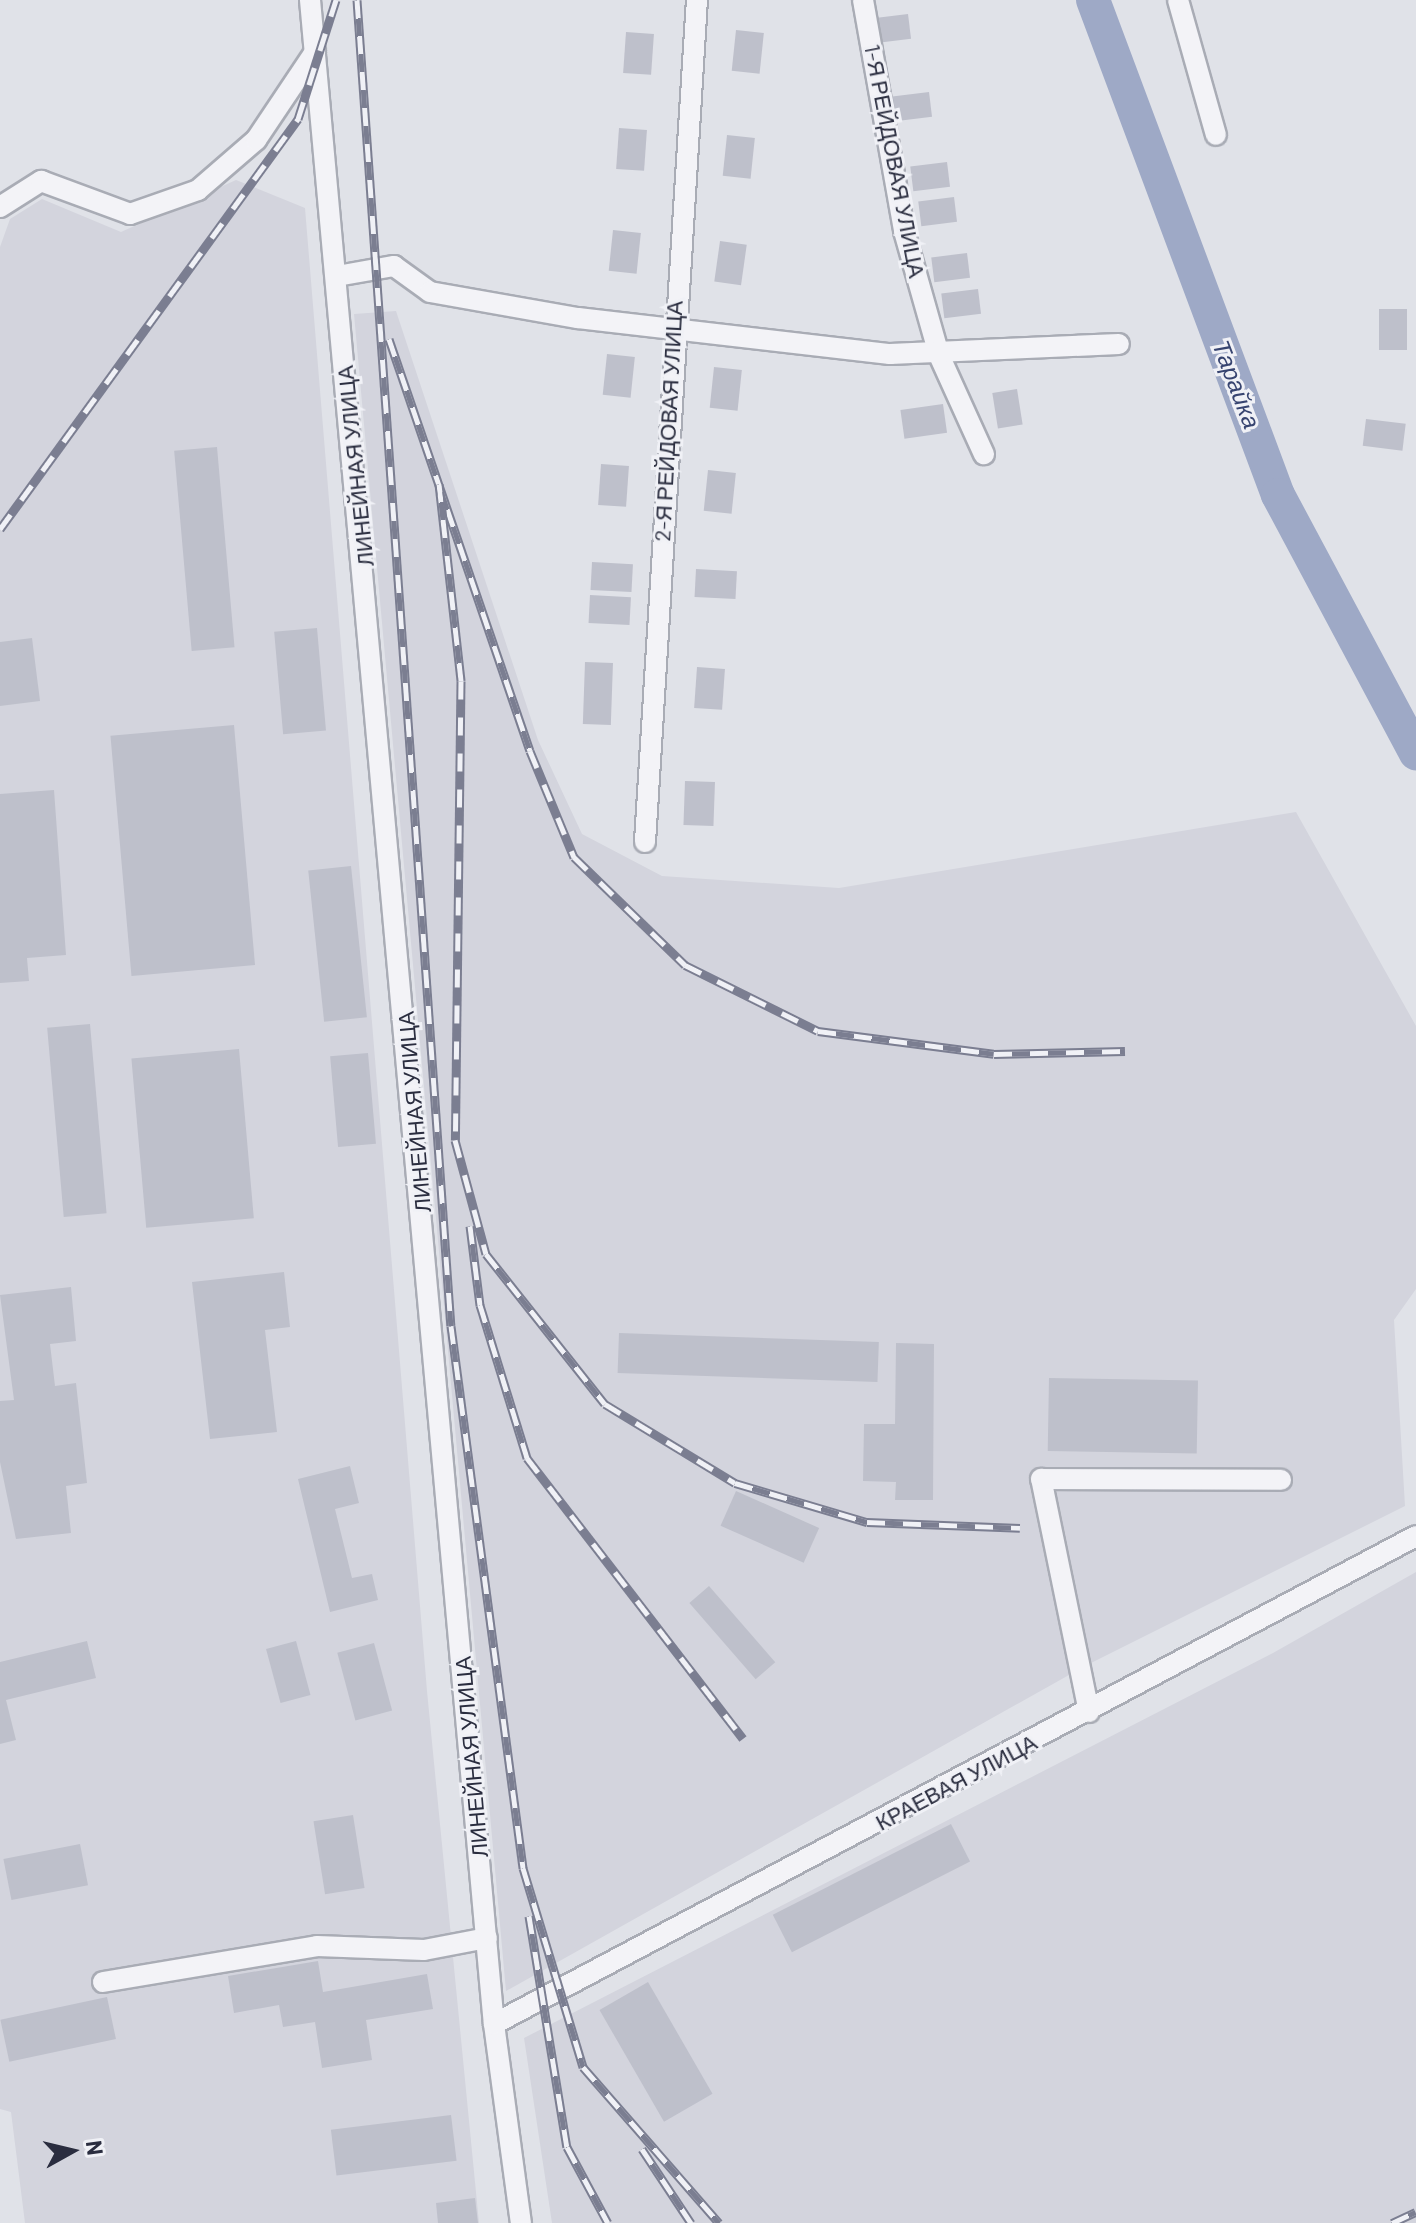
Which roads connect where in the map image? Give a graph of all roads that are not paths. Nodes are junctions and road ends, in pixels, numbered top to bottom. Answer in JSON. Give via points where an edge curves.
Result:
{"nodes":[{"id":1,"x":310,"y":0,"type":"edge"},
{"id":2,"x":697,"y":0,"type":"edge"},
{"id":3,"x":863,"y":0,"type":"edge"},
{"id":4,"x":1178,"y":0,"type":"edge"},
{"id":5,"x":315,"y":52,"type":"junction"},
{"id":6,"x":1216,"y":135,"type":"dead end"},
{"id":7,"x":0,"y":207,"type":"edge"},
{"id":8,"x":337,"y":276,"type":"junction"},
{"id":9,"x":671,"y":327,"type":"junction"},
{"id":10,"x":1119,"y":344,"type":"dead end"},
{"id":11,"x":939,"y":355,"type":"junction"},
{"id":12,"x":984,"y":454,"type":"dead end"},
{"id":13,"x":645,"y":842,"type":"dead end"},
{"id":14,"x":1281,"y":1480,"type":"dead end"},
{"id":15,"x":1416,"y":1536,"type":"edge"},
{"id":16,"x":1089,"y":1712,"type":"junction"},
{"id":17,"x":487,"y":1938,"type":"junction"},
{"id":18,"x":103,"y":1982,"type":"dead end"},
{"id":19,"x":494,"y":2024,"type":"junction"},
{"id":20,"x":521,"y":2223,"type":"edge"}],
"edges":[{"from":1,"to":5,"type":"street","name":"ЛИНЕЙНАЯ УЛИЦА"},
{"from":2,"to":9,"type":"street","name":"2-Я РЕЙДОВАЯ УЛИЦА"},
{"from":3,"to":11,"type":"street","name":"1-Я РЕЙДОВАЯ УЛИЦА","via":[[904,231]]},
{"from":4,"to":6,"type":"street"},
{"from":5,"to":7,"type":"street","via":[[256,140],[198,190],[130,214],[41,181]]},
{"from":5,"to":8,"type":"street","name":"ЛИНЕЙНАЯ УЛИЦА"},
{"from":8,"to":9,"type":"street","via":[[394,266],[430,292]]},
{"from":8,"to":17,"type":"street","name":"ЛИНЕЙНАЯ УЛИЦА"},
{"from":9,"to":11,"type":"street"},
{"from":9,"to":13,"type":"street","name":"2-Я РЕЙДОВАЯ УЛИЦА"},
{"from":10,"to":11,"type":"street"},
{"from":11,"to":12,"type":"street","name":"1-Я РЕЙДОВАЯ УЛИЦА"},
{"from":14,"to":16,"type":"street","via":[[1041,1479]]},
{"from":15,"to":16,"type":"street","name":"КРАЕВАЯ УЛИЦА"},
{"from":16,"to":19,"type":"street","name":"КРАЕВАЯ УЛИЦА"},
{"from":17,"to":18,"type":"street","via":[[424,1950],[317,1946]]},
{"from":17,"to":19,"type":"street","name":"ЛИНЕЙНАЯ УЛИЦА"},
{"from":19,"to":20,"type":"street","name":"ЛИНЕЙНАЯ УЛИЦА"}]}
